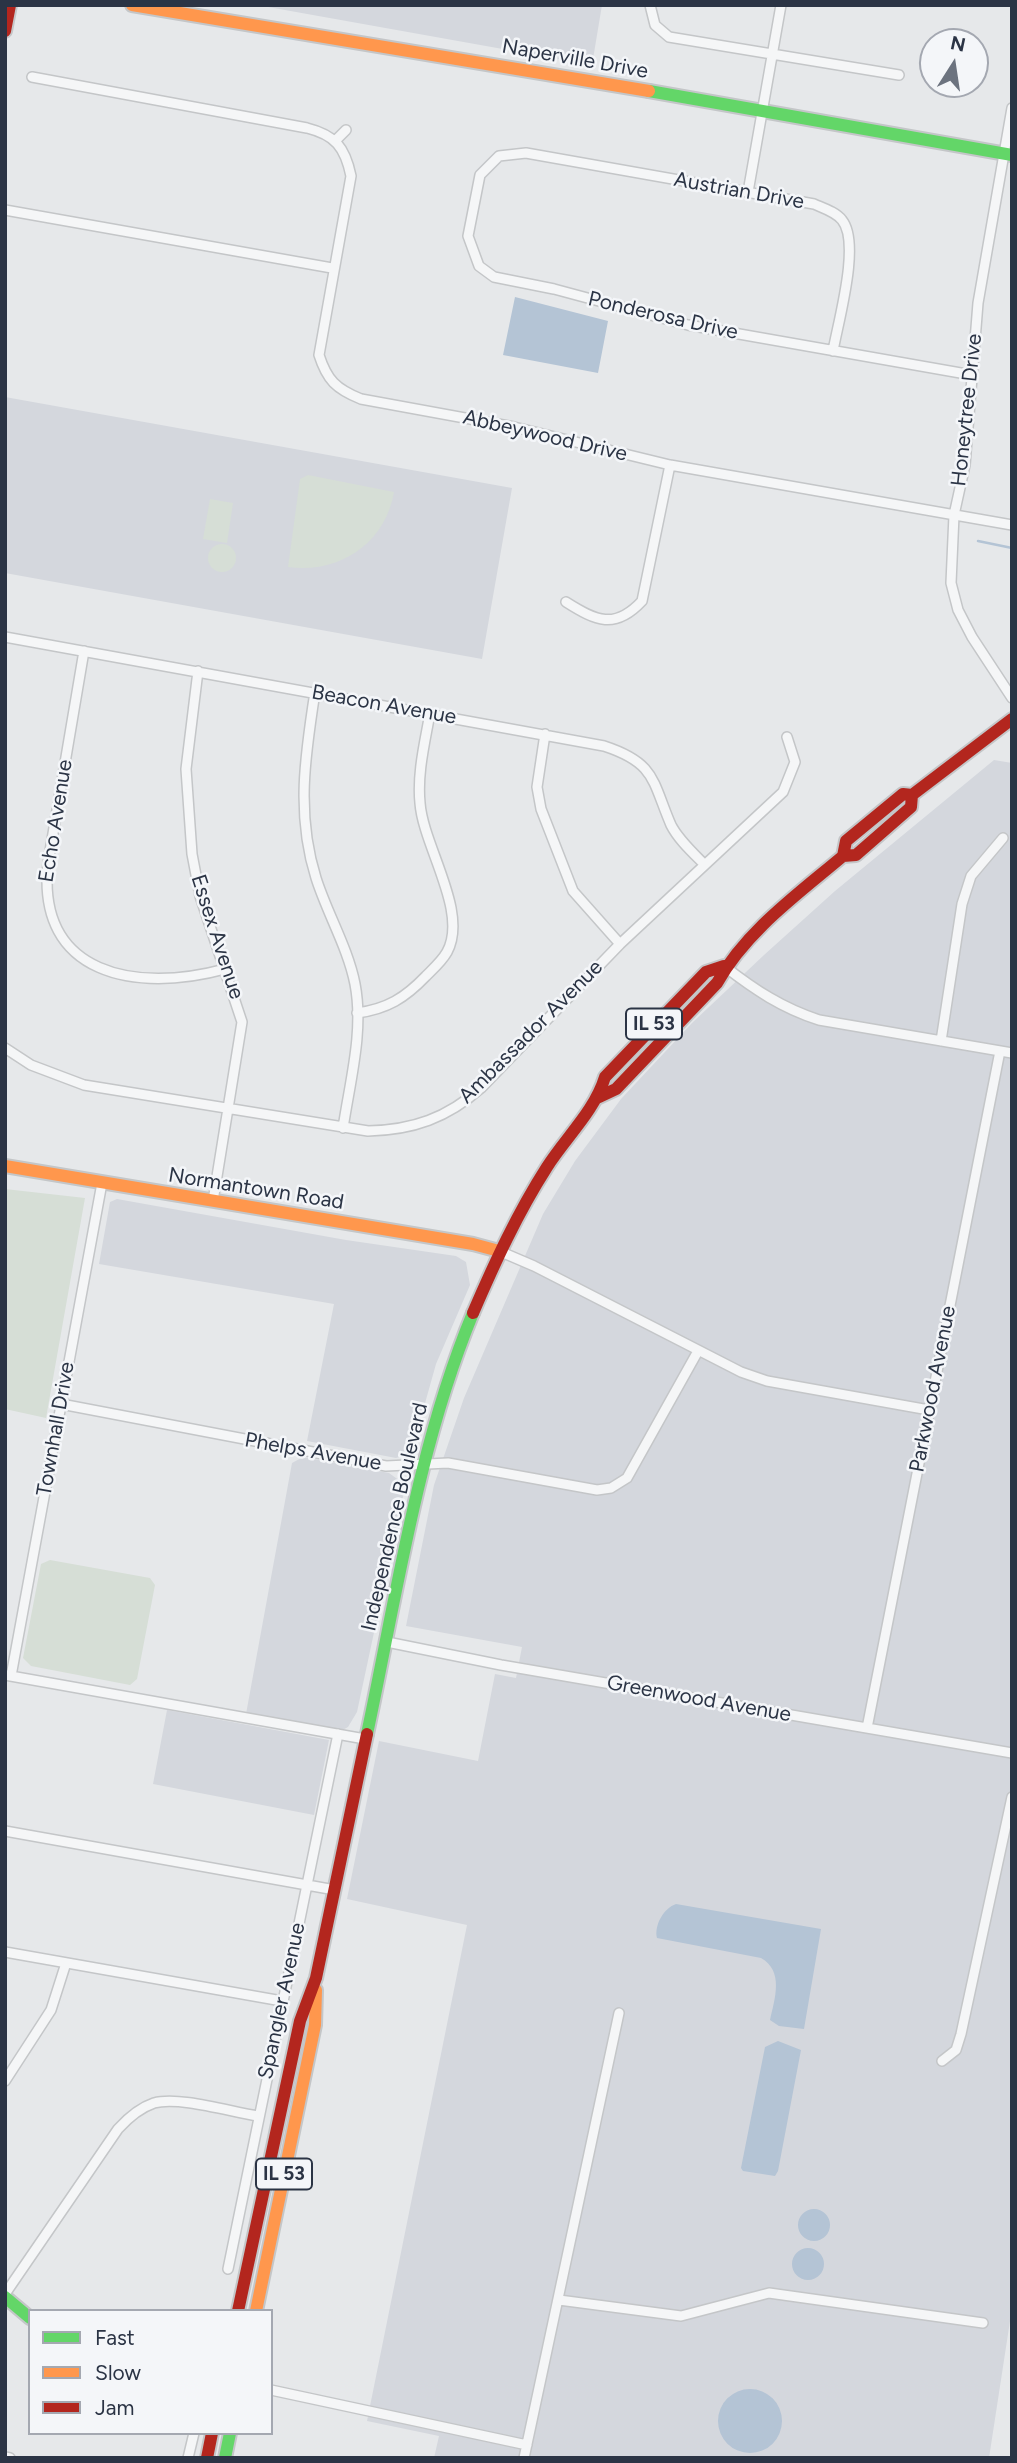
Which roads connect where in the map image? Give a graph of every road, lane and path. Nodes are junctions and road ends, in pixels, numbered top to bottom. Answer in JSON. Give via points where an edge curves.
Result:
{"nodes":[{"id":1,"x":10,"y":5,"type":"edge"},
{"id":2,"x":132,"y":5,"type":"edge"},
{"id":3,"x":650,"y":5,"type":"edge"},
{"id":4,"x":781,"y":5,"type":"edge"},
{"id":5,"x":5,"y":31,"type":"edge"},
{"id":6,"x":772,"y":53,"type":"junction"},
{"id":7,"x":900,"y":75,"type":"dead end"},
{"id":8,"x":32,"y":77,"type":"dead end"},
{"id":9,"x":1012,"y":108,"type":"edge"},
{"id":10,"x":762,"y":112,"type":"junction"},
{"id":11,"x":346,"y":130,"type":"dead end"},
{"id":12,"x":336,"y":140,"type":"junction"},
{"id":13,"x":1007,"y":155,"type":"edge"},
{"id":14,"x":499,"y":156,"type":"joint"},
{"id":15,"x":748,"y":192,"type":"junction"},
{"id":16,"x":5,"y":210,"type":"edge"},
{"id":17,"x":332,"y":268,"type":"junction"},
{"id":18,"x":833,"y":351,"type":"junction"},
{"id":19,"x":972,"y":375,"type":"junction"},
{"id":20,"x":670,"y":465,"type":"junction"},
{"id":21,"x":954,"y":515,"type":"junction"},
{"id":22,"x":1012,"y":525,"type":"edge"},
{"id":23,"x":566,"y":602,"type":"dead end"},
{"id":24,"x":5,"y":637,"type":"edge"},
{"id":25,"x":84,"y":651,"type":"junction"},
{"id":26,"x":198,"y":671,"type":"junction"},
{"id":27,"x":315,"y":692,"type":"junction"},
{"id":28,"x":1012,"y":698,"type":"edge"},
{"id":29,"x":430,"y":713,"type":"junction"},
{"id":30,"x":1012,"y":719,"type":"edge"},
{"id":31,"x":545,"y":734,"type":"junction"},
{"id":32,"x":787,"y":737,"type":"dead end"},
{"id":33,"x":1003,"y":838,"type":"dead end"},
{"id":34,"x":703,"y":863,"type":"junction"},
{"id":35,"x":620,"y":944,"type":"junction"},
{"id":36,"x":724,"y":966,"type":"junction"},
{"id":37,"x":225,"y":969,"type":"junction"},
{"id":38,"x":357,"y":1013,"type":"junction"},
{"id":39,"x":941,"y":1041,"type":"junction"},
{"id":40,"x":5,"y":1048,"type":"edge"},
{"id":41,"x":1000,"y":1051,"type":"junction"},
{"id":42,"x":1012,"y":1053,"type":"edge"},
{"id":43,"x":229,"y":1110,"type":"junction"},
{"id":44,"x":344,"y":1128,"type":"junction"},
{"id":45,"x":5,"y":1166,"type":"edge"},
{"id":46,"x":102,"y":1183,"type":"junction"},
{"id":47,"x":213,"y":1202,"type":"junction"},
{"id":48,"x":499,"y":1251,"type":"junction"},
{"id":49,"x":698,"y":1351,"type":"junction"},
{"id":50,"x":61,"y":1404,"type":"junction"},
{"id":51,"x":929,"y":1410,"type":"junction"},
{"id":52,"x":424,"y":1465,"type":"junction"},
{"id":53,"x":387,"y":1642,"type":"junction"},
{"id":54,"x":8,"y":1675,"type":"edge"},
{"id":55,"x":867,"y":1728,"type":"junction"},
{"id":56,"x":338,"y":1734,"type":"junction"},
{"id":57,"x":365,"y":1739,"type":"junction"},
{"id":58,"x":1012,"y":1753,"type":"edge"},
{"id":59,"x":1012,"y":1797,"type":"edge"},
{"id":60,"x":5,"y":1831,"type":"edge"},
{"id":61,"x":307,"y":1885,"type":"junction"},
{"id":62,"x":335,"y":1890,"type":"junction"},
{"id":63,"x":5,"y":1952,"type":"edge"},
{"id":64,"x":66,"y":1963,"type":"junction"},
{"id":65,"x":316,"y":1978,"type":"junction"},
{"id":66,"x":282,"y":2001,"type":"junction"},
{"id":67,"x":619,"y":2013,"type":"dead end"},
{"id":68,"x":942,"y":2061,"type":"dead end"},
{"id":69,"x":5,"y":2081,"type":"edge"},
{"id":70,"x":258,"y":2116,"type":"junction"},
{"id":71,"x":228,"y":2269,"type":"dead end"},
{"id":72,"x":5,"y":2295,"type":"edge"},
{"id":73,"x":559,"y":2300,"type":"junction"},
{"id":74,"x":238,"y":2309,"type":"edge"},
{"id":75,"x":256,"y":2309,"type":"edge"},
{"id":76,"x":28,"y":2316,"type":"edge"},
{"id":77,"x":982,"y":2323,"type":"dead end"},
{"id":78,"x":273,"y":2390,"type":"edge"},
{"id":79,"x":194,"y":2435,"type":"edge"},
{"id":80,"x":212,"y":2435,"type":"edge"},
{"id":81,"x":230,"y":2435,"type":"edge"},
{"id":82,"x":527,"y":2445,"type":"junction"},
{"id":83,"x":188,"y":2458,"type":"edge"},
{"id":84,"x":207,"y":2458,"type":"edge"},
{"id":85,"x":225,"y":2458,"type":"edge"},
{"id":86,"x":524,"y":2458,"type":"edge"}],
"edges":[{"from":1,"to":5,"type":"main road"},
{"from":2,"to":10,"type":"main road","name":"Naperville Drive"},
{"from":3,"to":6,"type":"street","via":[[655,25],[669,37]]},
{"from":4,"to":6,"type":"street"},
{"from":6,"to":7,"type":"street"},
{"from":6,"to":10,"type":"street"},
{"from":8,"to":12,"type":"street","via":[[306,128]]},
{"from":9,"to":13,"type":"street","name":"Honeytree Drive"},
{"from":10,"to":13,"type":"main road","name":"Naperville Drive"},
{"from":10,"to":15,"type":"street"},
{"from":11,"to":12,"type":"street"},
{"from":12,"to":17,"type":"street","name":"Abbeywood Drive","via":[[351,176]]},
{"from":13,"to":19,"type":"street","name":"Honeytree Drive","via":[[978,303]]},
{"from":14,"to":15,"type":"street","name":"Austrian Drive","via":[[526,153]]},
{"from":14,"to":18,"type":"street","name":"Ponderosa Drive","via":[[480,175],[468,236],[479,266],[494,277],[688,325]]},
{"from":15,"to":18,"type":"street","name":"Austrian Drive","via":[[814,204],[842,219],[849,233],[850,254]]},
{"from":16,"to":17,"type":"street"},
{"from":17,"to":20,"type":"street","name":"Abbeywood Drive","via":[[319,355],[325,376],[339,390],[361,399],[514,426]]},
{"from":18,"to":19,"type":"street","name":"Ponderosa Drive"},
{"from":19,"to":21,"type":"street","name":"Honeytree Drive","via":[[965,465]]},
{"from":20,"to":21,"type":"street","name":"Abbeywood Drive"},
{"from":20,"to":23,"type":"street","via":[[642,601],[628,616],[609,621],[588,617]]},
{"from":21,"to":22,"type":"street","name":"Abbeywood Drive"},
{"from":21,"to":28,"type":"street","name":"Honeytree Drive","via":[[951,583],[958,610]]},
{"from":24,"to":25,"type":"street","name":"Beacon Avenue"},
{"from":25,"to":26,"type":"street","name":"Beacon Avenue"},
{"from":25,"to":37,"type":"street","name":"Echo Avenue","via":[[48,863],[45,893],[51,920],[74,952],[105,969],[171,980]]},
{"from":26,"to":27,"type":"street","name":"Beacon Avenue"},
{"from":26,"to":37,"type":"street","name":"Essex Avenue","via":[[186,769],[187,816],[200,896]]},
{"from":27,"to":29,"type":"street","name":"Beacon Avenue"},
{"from":27,"to":38,"type":"street","via":[[302,785],[305,827],[316,878],[355,983]]},
{"from":29,"to":31,"type":"street","name":"Beacon Avenue"},
{"from":29,"to":38,"type":"street","via":[[420,803],[453,919],[451,940],[446,952],[405,996],[385,1007]]},
{"from":30,"to":36,"type":"main road","name":"Independence Boulevard","number":"IL 53","via":[[912,796],[911,807],[856,855],[843,856]]},
{"from":31,"to":34,"type":"street","name":"Beacon Avenue","via":[[628,754],[647,770],[672,827]]},
{"from":31,"to":35,"type":"street","via":[[537,787],[541,810],[573,891]]},
{"from":32,"to":34,"type":"street","name":"Ambassador Avenue","via":[[795,762],[783,792]]},
{"from":33,"to":39,"type":"street","via":[[971,876],[962,904]]},
{"from":34,"to":35,"type":"street","name":"Ambassador Avenue"},
{"from":35,"to":44,"type":"street","name":"Ambassador Avenue","via":[[463,1104],[404,1130]]},
{"from":36,"to":39,"type":"street","via":[[790,1011]]},
{"from":36,"to":48,"type":"main road","name":"Independence Boulevard","number":"IL 53","via":[[717,983],[616,1089],[599,1097],[548,1165]]},
{"from":37,"to":43,"type":"street","name":"Essex Avenue","via":[[242,1022]]},
{"from":38,"to":44,"type":"street"},
{"from":39,"to":41,"type":"street"},
{"from":40,"to":43,"type":"street","name":"Ambassador Avenue","via":[[31,1065],[75,1083]]},
{"from":41,"to":42,"type":"street"},
{"from":41,"to":51,"type":"street","name":"Parkwood Avenue"},
{"from":43,"to":44,"type":"street","name":"Ambassador Avenue"},
{"from":43,"to":47,"type":"street","name":"Essex Avenue"},
{"from":45,"to":46,"type":"main road","name":"Normantown Road"},
{"from":46,"to":47,"type":"main road","name":"Normantown Road"},
{"from":46,"to":50,"type":"street","name":"Townhall Drive"},
{"from":47,"to":48,"type":"main road","name":"Normantown Road"},
{"from":48,"to":49,"type":"street"},
{"from":48,"to":52,"type":"main road","name":"Independence Boulevard","number":"IL 53","via":[[450,1374]]},
{"from":49,"to":51,"type":"street","via":[[767,1381]]},
{"from":49,"to":52,"type":"street","name":"Phelps Avenue","via":[[635,1466],[620,1484],[597,1490],[448,1463]]},
{"from":50,"to":52,"type":"street","name":"Phelps Avenue","via":[[386,1465]]},
{"from":50,"to":54,"type":"street","name":"Townhall Drive"},
{"from":51,"to":55,"type":"street","name":"Parkwood Avenue"},
{"from":52,"to":53,"type":"main road","name":"Independence Boulevard","number":"IL 53"},
{"from":53,"to":55,"type":"street","name":"Greenwood Avenue"},
{"from":53,"to":57,"type":"main road","name":"Independence Boulevard","number":"IL 53"},
{"from":54,"to":56,"type":"street"},
{"from":55,"to":58,"type":"street","name":"Greenwood Avenue"},
{"from":56,"to":57,"type":"street"},
{"from":56,"to":61,"type":"street","name":"Spangler Avenue"},
{"from":57,"to":62,"type":"main road","name":"Independence Boulevard","number":"IL 53"},
{"from":59,"to":68,"type":"street","via":[[961,2034],[956,2050]]},
{"from":60,"to":61,"type":"street"},
{"from":61,"to":62,"type":"street"},
{"from":61,"to":66,"type":"street","name":"Spangler Avenue"},
{"from":62,"to":65,"type":"main road","name":"Independence Boulevard","number":"IL 53"},
{"from":63,"to":64,"type":"street"},
{"from":64,"to":66,"type":"street"},
{"from":64,"to":69,"type":"street","via":[[51,2010]]},
{"from":65,"to":74,"type":"main road","name":"Independence Boulevard","number":"IL 53","via":[[300,2021]]},
{"from":65,"to":75,"type":"main road","name":"Independence Boulevard","number":"IL 53","via":[[314,2025]]},
{"from":66,"to":70,"type":"street","name":"Spangler Avenue"},
{"from":67,"to":73,"type":"street"},
{"from":70,"to":71,"type":"street","name":"Spangler Avenue"},
{"from":70,"to":72,"type":"street","via":[[179,2103],[155,2103],[134,2113],[118,2129]]},
{"from":72,"to":76,"type":"main road"},
{"from":73,"to":77,"type":"street","via":[[681,2316],[769,2293]]},
{"from":73,"to":82,"type":"street"},
{"from":78,"to":82,"type":"street"},
{"from":79,"to":83,"type":"street"},
{"from":80,"to":84,"type":"main road"},
{"from":81,"to":85,"type":"main road"},
{"from":82,"to":86,"type":"street"}]}
